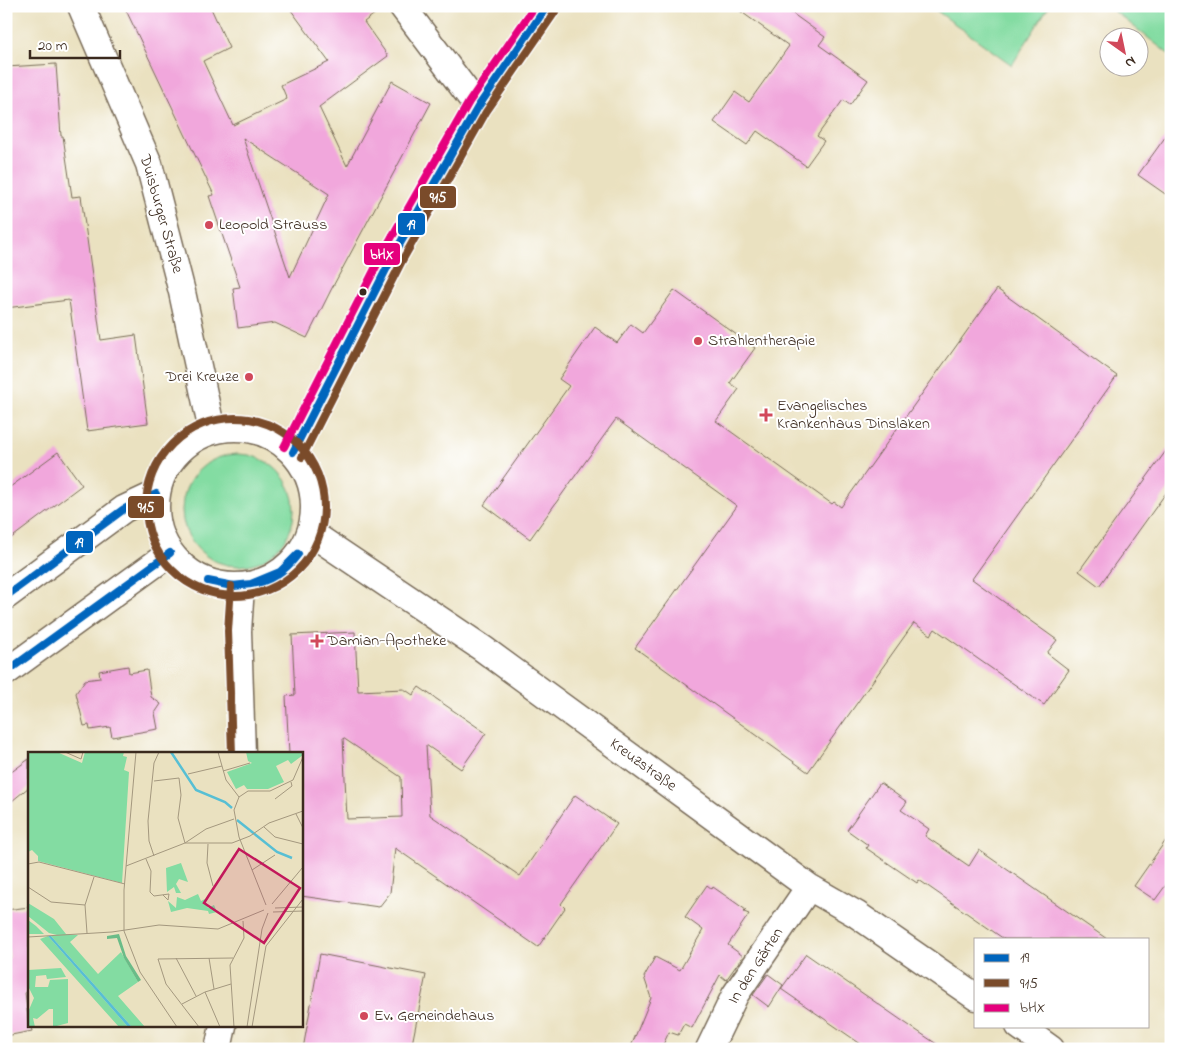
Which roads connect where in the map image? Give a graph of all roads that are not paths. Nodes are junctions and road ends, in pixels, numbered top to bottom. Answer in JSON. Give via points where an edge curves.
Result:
{"nodes":[{"id":1,"x":81,"y":6,"type":"edge"},
{"id":2,"x":402,"y":6,"type":"edge"},
{"id":3,"x":547,"y":6,"type":"edge"},
{"id":4,"x":478,"y":108,"type":"junction"},
{"id":5,"x":212,"y":431,"type":"junction"},
{"id":6,"x":293,"y":452,"type":"junction"},
{"id":7,"x":156,"y":494,"type":"junction"},
{"id":8,"x":311,"y":533,"type":"junction"},
{"id":9,"x":170,"y":553,"type":"junction"},
{"id":10,"x":241,"y":587,"type":"junction"},
{"id":11,"x":6,"y":596,"type":"edge"},
{"id":12,"x":6,"y":672,"type":"edge"},
{"id":13,"x":242,"y":752,"type":"edge"},
{"id":14,"x":809,"y":887,"type":"junction"},
{"id":15,"x":974,"y":996,"type":"edge"},
{"id":16,"x":223,"y":1028,"type":"edge"},
{"id":17,"x":1022,"y":1028,"type":"edge"},
{"id":18,"x":218,"y":1049,"type":"edge"},
{"id":19,"x":709,"y":1049,"type":"edge"},
{"id":20,"x":1051,"y":1049,"type":"edge"}],
"edges":[{"from":1,"to":5,"type":"street","name":"Duisburger Straße","via":[[149,164],[182,292]]},
{"from":2,"to":4,"type":"street"},
{"from":3,"to":4,"type":"street"},
{"from":4,"to":6,"type":"street","via":[[394,254]]},
{"from":5,"to":6,"type":"street","via":[[230,428],[255,430],[280,441]]},
{"from":5,"to":7,"type":"street","via":[[192,440],[175,455],[163,473]]},
{"from":6,"to":8,"type":"street","via":[[307,474],[315,498]]},
{"from":7,"to":9,"type":"street","via":[[157,525]]},
{"from":7,"to":11,"type":"street","via":[[124,509]]},
{"from":8,"to":10,"type":"street","via":[[300,553],[284,570],[264,582]]},
{"from":8,"to":14,"type":"street","name":"Kreuzstraße","via":[[482,648]]},
{"from":9,"to":10,"type":"street","via":[[189,572],[214,584]]},
{"from":9,"to":12,"type":"street"},
{"from":10,"to":13,"type":"street","via":[[238,631]]},
{"from":14,"to":15,"type":"street","name":"Kreuzstraße","via":[[856,914]]},
{"from":14,"to":19,"type":"street","name":"In den Gärten","via":[[735,996]]},
{"from":16,"to":18,"type":"street"},
{"from":17,"to":20,"type":"street"}]}
